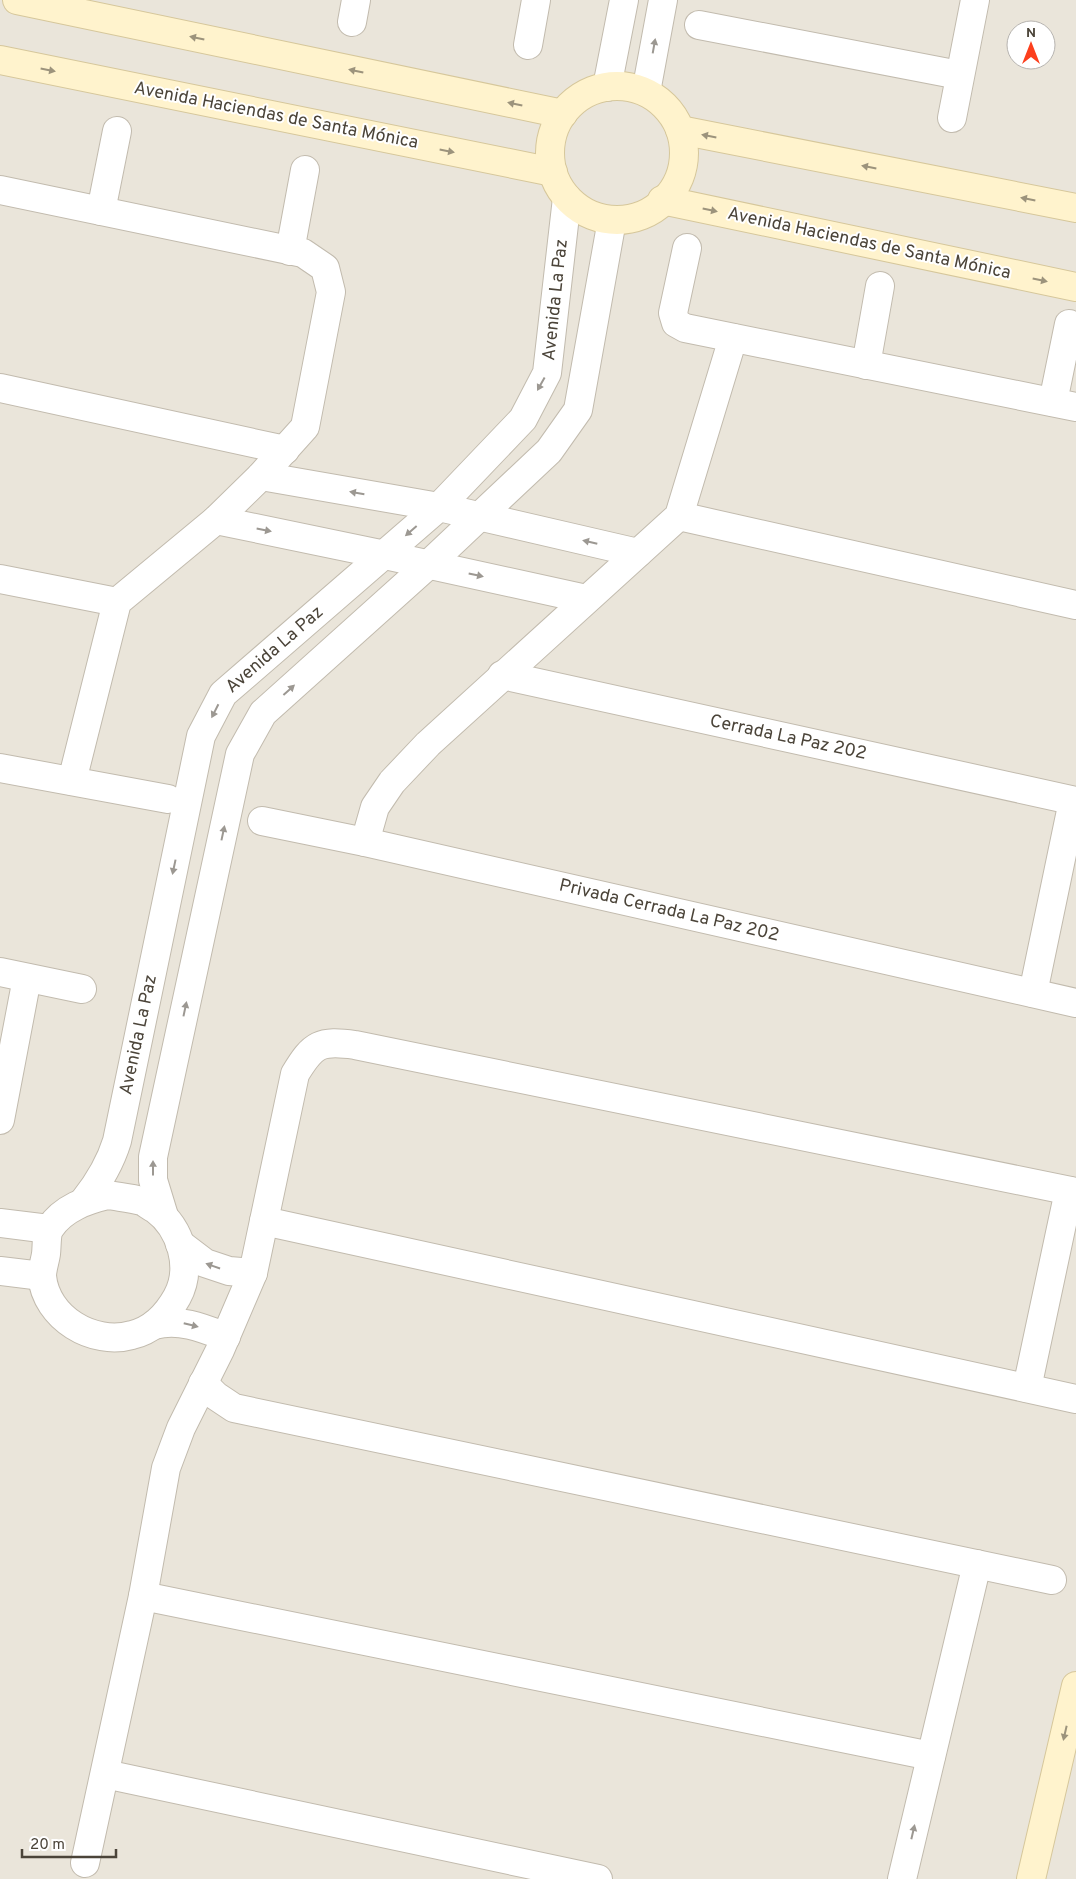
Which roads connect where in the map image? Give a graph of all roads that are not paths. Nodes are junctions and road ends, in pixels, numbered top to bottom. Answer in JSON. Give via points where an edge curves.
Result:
{"nodes":[{"id":1,"x":17,"y":0,"type":"edge"},
{"id":2,"x":536,"y":0,"type":"edge"},
{"id":3,"x":624,"y":0,"type":"edge"},
{"id":4,"x":663,"y":0,"type":"edge"},
{"id":5,"x":975,"y":0,"type":"edge"},
{"id":6,"x":699,"y":25,"type":"dead end"},
{"id":7,"x":528,"y":45,"type":"dead end"},
{"id":8,"x":0,"y":60,"type":"edge"},
{"id":9,"x":959,"y":75,"type":"junction"},
{"id":10,"x":607,"y":87,"type":"junction"},
{"id":11,"x":646,"y":92,"type":"junction"},
{"id":12,"x":563,"y":114,"type":"junction"},
{"id":13,"x":952,"y":118,"type":"dead end"},
{"id":14,"x":680,"y":130,"type":"junction"},
{"id":15,"x":116,"y":131,"type":"dead end"},
{"id":16,"x":305,"y":170,"type":"dead end"},
{"id":17,"x":553,"y":172,"type":"junction"},
{"id":18,"x":0,"y":190,"type":"edge"},
{"id":19,"x":567,"y":198,"type":"junction"},
{"id":20,"x":662,"y":200,"type":"junction"},
{"id":21,"x":1076,"y":208,"type":"edge"},
{"id":22,"x":100,"y":211,"type":"junction"},
{"id":23,"x":612,"y":220,"type":"junction"},
{"id":24,"x":687,"y":248,"type":"dead end"},
{"id":25,"x":290,"y":251,"type":"junction"},
{"id":26,"x":880,"y":286,"type":"dead end"},
{"id":27,"x":1076,"y":287,"type":"edge"},
{"id":28,"x":1069,"y":324,"type":"dead end"},
{"id":29,"x":733,"y":338,"type":"junction"},
{"id":30,"x":866,"y":364,"type":"junction"},
{"id":31,"x":0,"y":388,"type":"edge"},
{"id":32,"x":1065,"y":404,"type":"edge"},
{"id":33,"x":285,"y":450,"type":"junction"},
{"id":34,"x":260,"y":476,"type":"junction"},
{"id":35,"x":439,"y":507,"type":"junction"},
{"id":36,"x":479,"y":516,"type":"junction"},
{"id":37,"x":679,"y":516,"type":"junction"},
{"id":38,"x":216,"y":520,"type":"junction"},
{"id":39,"x":638,"y":552,"type":"junction"},
{"id":40,"x":385,"y":555,"type":"junction"},
{"id":41,"x":429,"y":564,"type":"junction"},
{"id":42,"x":0,"y":580,"type":"edge"},
{"id":43,"x":586,"y":599,"type":"junction"},
{"id":44,"x":116,"y":602,"type":"junction"},
{"id":45,"x":1076,"y":605,"type":"edge"},
{"id":46,"x":502,"y":675,"type":"junction"},
{"id":47,"x":0,"y":768,"type":"edge"},
{"id":48,"x":72,"y":781,"type":"junction"},
{"id":49,"x":168,"y":799,"type":"dead end"},
{"id":50,"x":1075,"y":801,"type":"edge"},
{"id":51,"x":262,"y":821,"type":"dead end"},
{"id":52,"x":365,"y":842,"type":"junction"},
{"id":53,"x":0,"y":972,"type":"edge"},
{"id":54,"x":27,"y":978,"type":"junction"},
{"id":55,"x":82,"y":989,"type":"dead end"},
{"id":56,"x":1033,"y":993,"type":"junction"},
{"id":57,"x":1076,"y":1004,"type":"edge"},
{"id":58,"x":0,"y":1120,"type":"edge"},
{"id":59,"x":1073,"y":1191,"type":"edge"},
{"id":60,"x":84,"y":1200,"type":"junction"},
{"id":61,"x":164,"y":1216,"type":"junction"},
{"id":62,"x":264,"y":1221,"type":"junction"},
{"id":63,"x":0,"y":1223,"type":"edge"},
{"id":64,"x":49,"y":1228,"type":"junction"},
{"id":65,"x":180,"y":1244,"type":"junction"},
{"id":66,"x":0,"y":1272,"type":"edge"},
{"id":67,"x":253,"y":1273,"type":"junction"},
{"id":68,"x":42,"y":1276,"type":"junction"},
{"id":69,"x":154,"y":1325,"type":"junction"},
{"id":70,"x":226,"y":1336,"type":"junction"},
{"id":71,"x":203,"y":1383,"type":"junction"},
{"id":72,"x":1027,"y":1388,"type":"junction"},
{"id":73,"x":1076,"y":1399,"type":"edge"},
{"id":74,"x":977,"y":1564,"type":"junction"},
{"id":75,"x":1052,"y":1580,"type":"dead end"},
{"id":76,"x":143,"y":1596,"type":"junction"},
{"id":77,"x":1076,"y":1686,"type":"edge"},
{"id":78,"x":931,"y":1756,"type":"junction"},
{"id":79,"x":105,"y":1774,"type":"junction"},
{"id":80,"x":86,"y":1863,"type":"dead end"},
{"id":81,"x":598,"y":1879,"type":"edge"},
{"id":82,"x":902,"y":1879,"type":"edge"},
{"id":83,"x":1030,"y":1879,"type":"edge"}],
"edges":[{"from":12,"to":1,"type":"street","one_way":true},
{"from":2,"to":7,"type":"street"},
{"from":3,"to":10,"type":"street"},
{"from":11,"to":4,"type":"street","one_way":true},
{"from":5,"to":9,"type":"street"},
{"from":6,"to":9,"type":"street"},
{"from":8,"to":17,"type":"street","name":"Avenida Haciendas de Santa Mónica","one_way":true},
{"from":9,"to":13,"type":"street"},
{"from":10,"to":11,"type":"street"},
{"from":10,"to":12,"type":"street","via":[[594,89],[573,101]]},
{"from":11,"to":14,"type":"street","via":[[665,106]]},
{"from":12,"to":17,"type":"street","via":[[550,142]]},
{"from":14,"to":20,"type":"street","via":[[684,154],[680,177]]},
{"from":21,"to":14,"type":"street","one_way":true},
{"from":15,"to":22,"type":"street"},
{"from":16,"to":25,"type":"street"},
{"from":17,"to":19,"type":"street"},
{"from":18,"to":22,"type":"street"},
{"from":19,"to":23,"type":"street","via":[[586,212]]},
{"from":19,"to":35,"type":"street","name":"Avenida La Paz","one_way":true,"via":[[548,373],[523,418]]},
{"from":20,"to":23,"type":"street","via":[[641,215]]},
{"from":20,"to":27,"type":"street","name":"Avenida Haciendas de Santa Mónica","one_way":true},
{"from":22,"to":25,"type":"street"},
{"from":23,"to":36,"type":"street","name":"Avenida La Paz","via":[[578,410],[549,451]]},
{"from":24,"to":29,"type":"street","via":[[673,313],[676,323],[685,328]]},
{"from":25,"to":33,"type":"street","via":[[303,253],[326,268],[331,292],[305,427]]},
{"from":26,"to":30,"type":"street"},
{"from":28,"to":32,"type":"street"},
{"from":29,"to":30,"type":"street"},
{"from":29,"to":37,"type":"street"},
{"from":30,"to":32,"type":"street"},
{"from":31,"to":33,"type":"street"},
{"from":33,"to":34,"type":"street"},
{"from":35,"to":34,"type":"street","one_way":true},
{"from":34,"to":38,"type":"street"},
{"from":35,"to":36,"type":"street"},
{"from":35,"to":40,"type":"street","name":"Avenida La Paz","one_way":true},
{"from":39,"to":36,"type":"street","one_way":true},
{"from":36,"to":41,"type":"street","name":"Avenida La Paz"},
{"from":37,"to":39,"type":"street"},
{"from":37,"to":45,"type":"street"},
{"from":38,"to":40,"type":"street","one_way":true},
{"from":38,"to":44,"type":"street"},
{"from":39,"to":43,"type":"street"},
{"from":40,"to":41,"type":"street"},
{"from":40,"to":60,"type":"street","name":"Avenida La Paz","one_way":true,"via":[[223,694],[201,736],[118,1141],[112,1160]]},
{"from":41,"to":43,"type":"street","one_way":true},
{"from":61,"to":41,"type":"street","name":"Avenida La Paz","one_way":true,"via":[[153,1180],[153,1157],[240,754],[263,714]]},
{"from":42,"to":44,"type":"street"},
{"from":43,"to":46,"type":"street"},
{"from":44,"to":48,"type":"street"},
{"from":46,"to":50,"type":"street","name":"Cerrada La Paz 202"},
{"from":46,"to":52,"type":"street","via":[[392,782],[375,807]]},
{"from":47,"to":48,"type":"street"},
{"from":48,"to":49,"type":"street"},
{"from":50,"to":56,"type":"street","name":"Cerrada La Paz 202"},
{"from":51,"to":52,"type":"street","name":"Privada Cerrada La Paz 202"},
{"from":52,"to":56,"type":"street","name":"Privada Cerrada La Paz 202"},
{"from":53,"to":54,"type":"street"},
{"from":54,"to":55,"type":"street"},
{"from":54,"to":58,"type":"street"},
{"from":56,"to":57,"type":"street","name":"Privada Cerrada La Paz 202"},
{"from":59,"to":62,"type":"street","via":[[334,1042],[317,1046],[305,1057],[295,1074]]},
{"from":59,"to":72,"type":"street"},
{"from":60,"to":61,"type":"street","via":[[108,1195],[143,1202]]},
{"from":60,"to":64,"type":"street"},
{"from":61,"to":65,"type":"street"},
{"from":62,"to":67,"type":"street"},
{"from":62,"to":72,"type":"street"},
{"from":63,"to":64,"type":"street"},
{"from":64,"to":68,"type":"street"},
{"from":67,"to":65,"type":"street","one_way":true,"via":[[229,1271],[205,1263]]},
{"from":65,"to":69,"type":"street","via":[[185,1265],[181,1289],[169,1311]]},
{"from":66,"to":68,"type":"street"},
{"from":67,"to":70,"type":"street"},
{"from":68,"to":69,"type":"street","via":[[49,1299],[64,1319],[84,1332],[107,1338],[132,1336]]},
{"from":69,"to":70,"type":"street","one_way":true,"via":[[183,1323]]},
{"from":70,"to":71,"type":"street"},
{"from":71,"to":74,"type":"street","via":[[234,1408]]},
{"from":71,"to":76,"type":"street","via":[[180,1428],[166,1468]]},
{"from":72,"to":73,"type":"street"},
{"from":74,"to":75,"type":"street"},
{"from":74,"to":78,"type":"street"},
{"from":76,"to":78,"type":"street"},
{"from":76,"to":79,"type":"street"},
{"from":77,"to":83,"type":"street","one_way":true},
{"from":82,"to":78,"type":"street","one_way":true},
{"from":79,"to":80,"type":"street"},
{"from":79,"to":81,"type":"street"}]}
